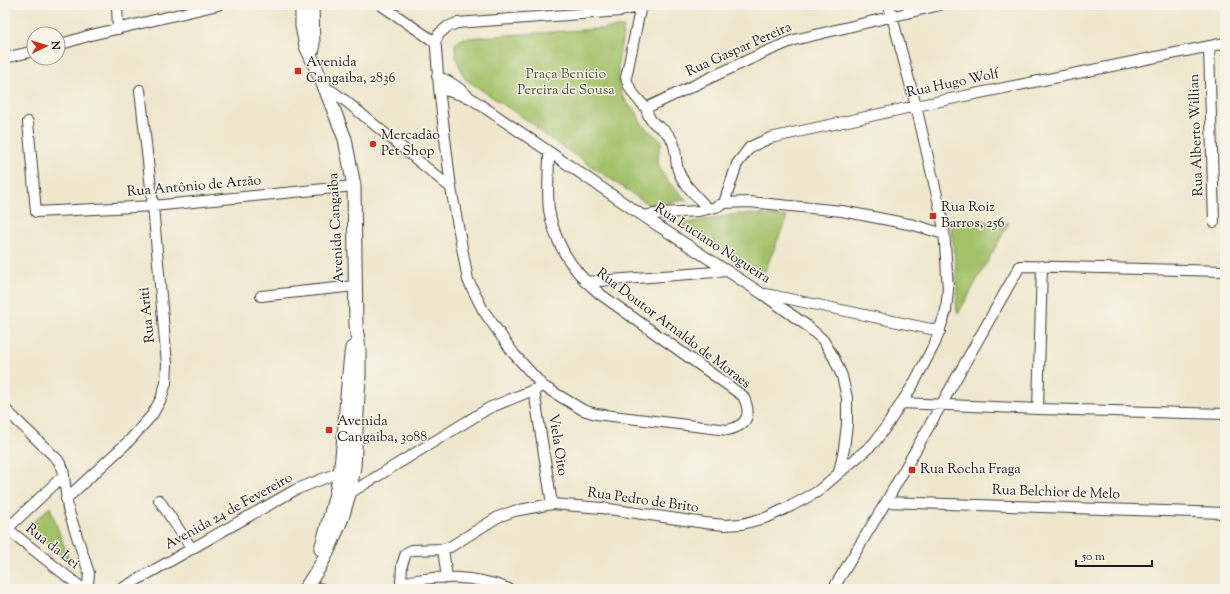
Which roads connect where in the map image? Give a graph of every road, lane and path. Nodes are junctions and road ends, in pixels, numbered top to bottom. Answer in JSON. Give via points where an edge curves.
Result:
{"nodes":[{"id":1,"x":117,"y":5,"type":"edge"},
{"id":2,"x":218,"y":5,"type":"edge"},
{"id":3,"x":302,"y":5,"type":"edge"},
{"id":4,"x":312,"y":5,"type":"edge"},
{"id":5,"x":381,"y":5,"type":"edge"},
{"id":6,"x":889,"y":5,"type":"edge"},
{"id":7,"x":940,"y":5,"type":"edge"},
{"id":8,"x":205,"y":6,"type":"edge"},
{"id":9,"x":643,"y":6,"type":"edge"},
{"id":10,"x":892,"y":16,"type":"junction"},
{"id":11,"x":118,"y":29,"type":"junction"},
{"id":12,"x":435,"y":42,"type":"junction"},
{"id":13,"x":66,"y":43,"type":"edge"},
{"id":14,"x":1225,"y":43,"type":"edge"},
{"id":15,"x":1209,"y":47,"type":"junction"},
{"id":16,"x":26,"y":53,"type":"edge"},
{"id":17,"x":5,"y":58,"type":"edge"},
{"id":18,"x":314,"y":62,"type":"junction"},
{"id":19,"x":437,"y":76,"type":"junction"},
{"id":20,"x":325,"y":88,"type":"junction"},
{"id":21,"x":439,"y":88,"type":"junction"},
{"id":22,"x":140,"y":90,"type":"dead end"},
{"id":23,"x":469,"y":97,"type":"junction"},
{"id":24,"x":916,"y":106,"type":"junction"},
{"id":25,"x":646,"y":108,"type":"junction"},
{"id":26,"x":28,"y":122,"type":"dead end"},
{"id":27,"x":549,"y":152,"type":"junction"},
{"id":28,"x":354,"y":186,"type":"junction"},
{"id":29,"x":451,"y":188,"type":"junction"},
{"id":30,"x":724,"y":203,"type":"junction"},
{"id":31,"x":153,"y":206,"type":"junction"},
{"id":32,"x":708,"y":209,"type":"junction"},
{"id":33,"x":644,"y":216,"type":"junction"},
{"id":34,"x":1214,"y":222,"type":"dead end"},
{"id":35,"x":944,"y":234,"type":"junction"},
{"id":36,"x":1042,"y":266,"type":"junction"},
{"id":37,"x":728,"y":271,"type":"junction"},
{"id":38,"x":1225,"y":271,"type":"edge"},
{"id":39,"x":585,"y":282,"type":"junction"},
{"id":40,"x":355,"y":286,"type":"junction"},
{"id":41,"x":761,"y":293,"type":"junction"},
{"id":42,"x":261,"y":296,"type":"dead end"},
{"id":43,"x":356,"y":326,"type":"junction"},
{"id":44,"x":940,"y":331,"type":"junction"},
{"id":45,"x":539,"y":388,"type":"junction"},
{"id":46,"x":901,"y":404,"type":"junction"},
{"id":47,"x":940,"y":405,"type":"junction"},
{"id":48,"x":5,"y":409,"type":"edge"},
{"id":49,"x":1038,"y":409,"type":"junction"},
{"id":50,"x":1225,"y":414,"type":"edge"},
{"id":51,"x":354,"y":467,"type":"junction"},
{"id":52,"x":839,"y":472,"type":"junction"},
{"id":53,"x":340,"y":473,"type":"junction"},
{"id":54,"x":64,"y":475,"type":"junction"},
{"id":55,"x":349,"y":494,"type":"junction"},
{"id":56,"x":66,"y":499,"type":"junction"},
{"id":57,"x":159,"y":500,"type":"dead end"},
{"id":58,"x":334,"y":501,"type":"junction"},
{"id":59,"x":886,"y":502,"type":"junction"},
{"id":60,"x":552,"y":504,"type":"junction"},
{"id":61,"x":1225,"y":513,"type":"edge"},
{"id":62,"x":6,"y":528,"type":"edge"},
{"id":63,"x":192,"y":549,"type":"junction"},
{"id":64,"x":443,"y":549,"type":"junction"},
{"id":65,"x":447,"y":578,"type":"junction"},
{"id":66,"x":318,"y":584,"type":"edge"},
{"id":67,"x":398,"y":586,"type":"edge"},
{"id":68,"x":83,"y":589,"type":"edge"},
{"id":69,"x":121,"y":589,"type":"edge"},
{"id":70,"x":305,"y":589,"type":"edge"},
{"id":71,"x":509,"y":589,"type":"edge"},
{"id":72,"x":832,"y":589,"type":"edge"}],
"edges":[{"from":1,"to":11,"type":"street"},
{"from":2,"to":8,"type":"street"},
{"from":3,"to":18,"type":"main road","name":"Avenida Cangaíba","via":[[302,26],[306,46]]},
{"from":4,"to":18,"type":"main road","name":"Avenida Cangaíba"},
{"from":5,"to":12,"type":"street"},
{"from":6,"to":10,"type":"street","name":"Rua Pedro de Brito"},
{"from":7,"to":10,"type":"street","name":"Rua Gaspar Pereira"},
{"from":8,"to":11,"type":"street"},
{"from":9,"to":12,"type":"street","via":[[621,11],[457,23],[439,34]]},
{"from":9,"to":25,"type":"street","via":[[626,78],[628,85]]},
{"from":10,"to":24,"type":"street","name":"Rua Pedro de Brito"},
{"from":10,"to":25,"type":"street","name":"Rua Gaspar Pereira","via":[[794,40]]},
{"from":11,"to":13,"type":"street"},
{"from":12,"to":19,"type":"street"},
{"from":14,"to":15,"type":"street","name":"Rua Hugo Wolf"},
{"from":15,"to":24,"type":"street","name":"Rua Hugo Wolf"},
{"from":15,"to":34,"type":"street","name":"Rua Alberto Willian"},
{"from":16,"to":17,"type":"street"},
{"from":18,"to":20,"type":"main road","name":"Avenida Cangaíba"},
{"from":19,"to":21,"type":"street"},
{"from":19,"to":23,"type":"street","name":"Rua Luciano Nogueira","via":[[450,81]]},
{"from":20,"to":28,"type":"main road","name":"Avenida Cangaíba","via":[[345,139]]},
{"from":20,"to":29,"type":"street","via":[[347,102]]},
{"from":21,"to":23,"type":"street","name":"Rua Luciano Nogueira"},
{"from":21,"to":29,"type":"street"},
{"from":22,"to":31,"type":"street","name":"Rua Ariti"},
{"from":23,"to":27,"type":"street","name":"Rua Luciano Nogueira"},
{"from":24,"to":30,"type":"street","name":"Rua Hugo Wolf","via":[[770,138],[750,147],[737,164]]},
{"from":24,"to":35,"type":"street","name":"Rua Pedro de Brito"},
{"from":25,"to":32,"type":"street","via":[[650,119],[673,141],[681,176]]},
{"from":26,"to":31,"type":"street","name":"Rua Antônio de Arzão","via":[[36,212]]},
{"from":27,"to":33,"type":"street","name":"Rua Luciano Nogueira"},
{"from":27,"to":39,"type":"street","name":"Rua Doutor Arnaldo de Moraes","via":[[549,209],[555,233],[570,264]]},
{"from":28,"to":31,"type":"street","name":"Rua Antônio de Arzão"},
{"from":28,"to":40,"type":"main road","name":"Avenida Cangaíba"},
{"from":29,"to":45,"type":"street","via":[[468,280],[483,310]]},
{"from":30,"to":32,"type":"street"},
{"from":30,"to":35,"type":"street","via":[[749,202],[842,211],[914,225]]},
{"from":31,"to":56,"type":"street","name":"Rua Ariti","via":[[167,364],[166,383],[152,415],[129,441]]},
{"from":32,"to":33,"type":"street"},
{"from":33,"to":37,"type":"street","name":"Rua Luciano Nogueira"},
{"from":35,"to":44,"type":"street","name":"Rua Pedro de Brito","via":[[948,289],[946,311]]},
{"from":36,"to":38,"type":"street"},
{"from":36,"to":47,"type":"street","via":[[1020,266]]},
{"from":36,"to":49,"type":"street"},
{"from":37,"to":39,"type":"street"},
{"from":37,"to":41,"type":"street","name":"Rua Luciano Nogueira"},
{"from":39,"to":45,"type":"street","name":"Rua Doutor Arnaldo de Moraes","via":[[743,396],[748,414],[737,428],[728,430],[596,414]]},
{"from":40,"to":42,"type":"street"},
{"from":40,"to":43,"type":"main road","name":"Avenida Cangaíba"},
{"from":41,"to":44,"type":"street"},
{"from":41,"to":52,"type":"street","name":"Rua Luciano Nogueira","via":[[823,340],[842,376],[847,424]]},
{"from":43,"to":51,"type":"main road","name":"Avenida Cangaíba","via":[[359,377]]},
{"from":43,"to":53,"type":"main road","name":"Avenida Cangaíba","via":[[348,377]]},
{"from":44,"to":46,"type":"street","name":"Rua Pedro de Brito"},
{"from":45,"to":55,"type":"street","via":[[489,408]]},
{"from":45,"to":60,"type":"street","name":"Viela Oito"},
{"from":46,"to":47,"type":"street"},
{"from":46,"to":52,"type":"street","name":"Rua Pedro de Brito","via":[[874,443]]},
{"from":47,"to":49,"type":"street"},
{"from":47,"to":59,"type":"street"},
{"from":48,"to":54,"type":"street","via":[[58,460]]},
{"from":49,"to":50,"type":"street"},
{"from":51,"to":53,"type":"street","name":"Avenida 24 de Fevereiro"},
{"from":51,"to":55,"type":"main road","name":"Avenida Cangaíba"},
{"from":52,"to":60,"type":"street","name":"Rua Pedro de Brito","via":[[816,492],[791,506],[768,517],[742,524],[704,523],[602,508]]},
{"from":53,"to":58,"type":"main road","name":"Avenida Cangaíba"},
{"from":53,"to":63,"type":"street","name":"Avenida 24 de Fevereiro","via":[[295,490]]},
{"from":54,"to":56,"type":"street"},
{"from":54,"to":62,"type":"street"},
{"from":55,"to":58,"type":"street"},
{"from":55,"to":66,"type":"main road","name":"Avenida Cangaíba","via":[[342,518],[320,566]]},
{"from":56,"to":68,"type":"street","via":[[88,573],[88,584]]},
{"from":57,"to":63,"type":"street"},
{"from":58,"to":66,"type":"main road","name":"Avenida Cangaíba"},
{"from":59,"to":61,"type":"street","name":"Rua Belchior de Melo"},
{"from":59,"to":72,"type":"street"},
{"from":60,"to":64,"type":"street","name":"Rua Pedro de Brito","via":[[514,511],[498,517]]},
{"from":62,"to":68,"type":"street","name":"Rua da Lei"},
{"from":63,"to":69,"type":"street","name":"Avenida 24 de Fevereiro"},
{"from":64,"to":65,"type":"street"},
{"from":64,"to":67,"type":"street","name":"Rua Pedro de Brito","via":[[412,550],[406,553]]},
{"from":65,"to":67,"type":"street","name":"Rua Pedro de Brito","via":[[411,581]]},
{"from":65,"to":71,"type":"street","name":"Rua Pedro de Brito","via":[[476,579]]},
{"from":66,"to":70,"type":"main road","name":"Avenida Cangaíba"}]}
